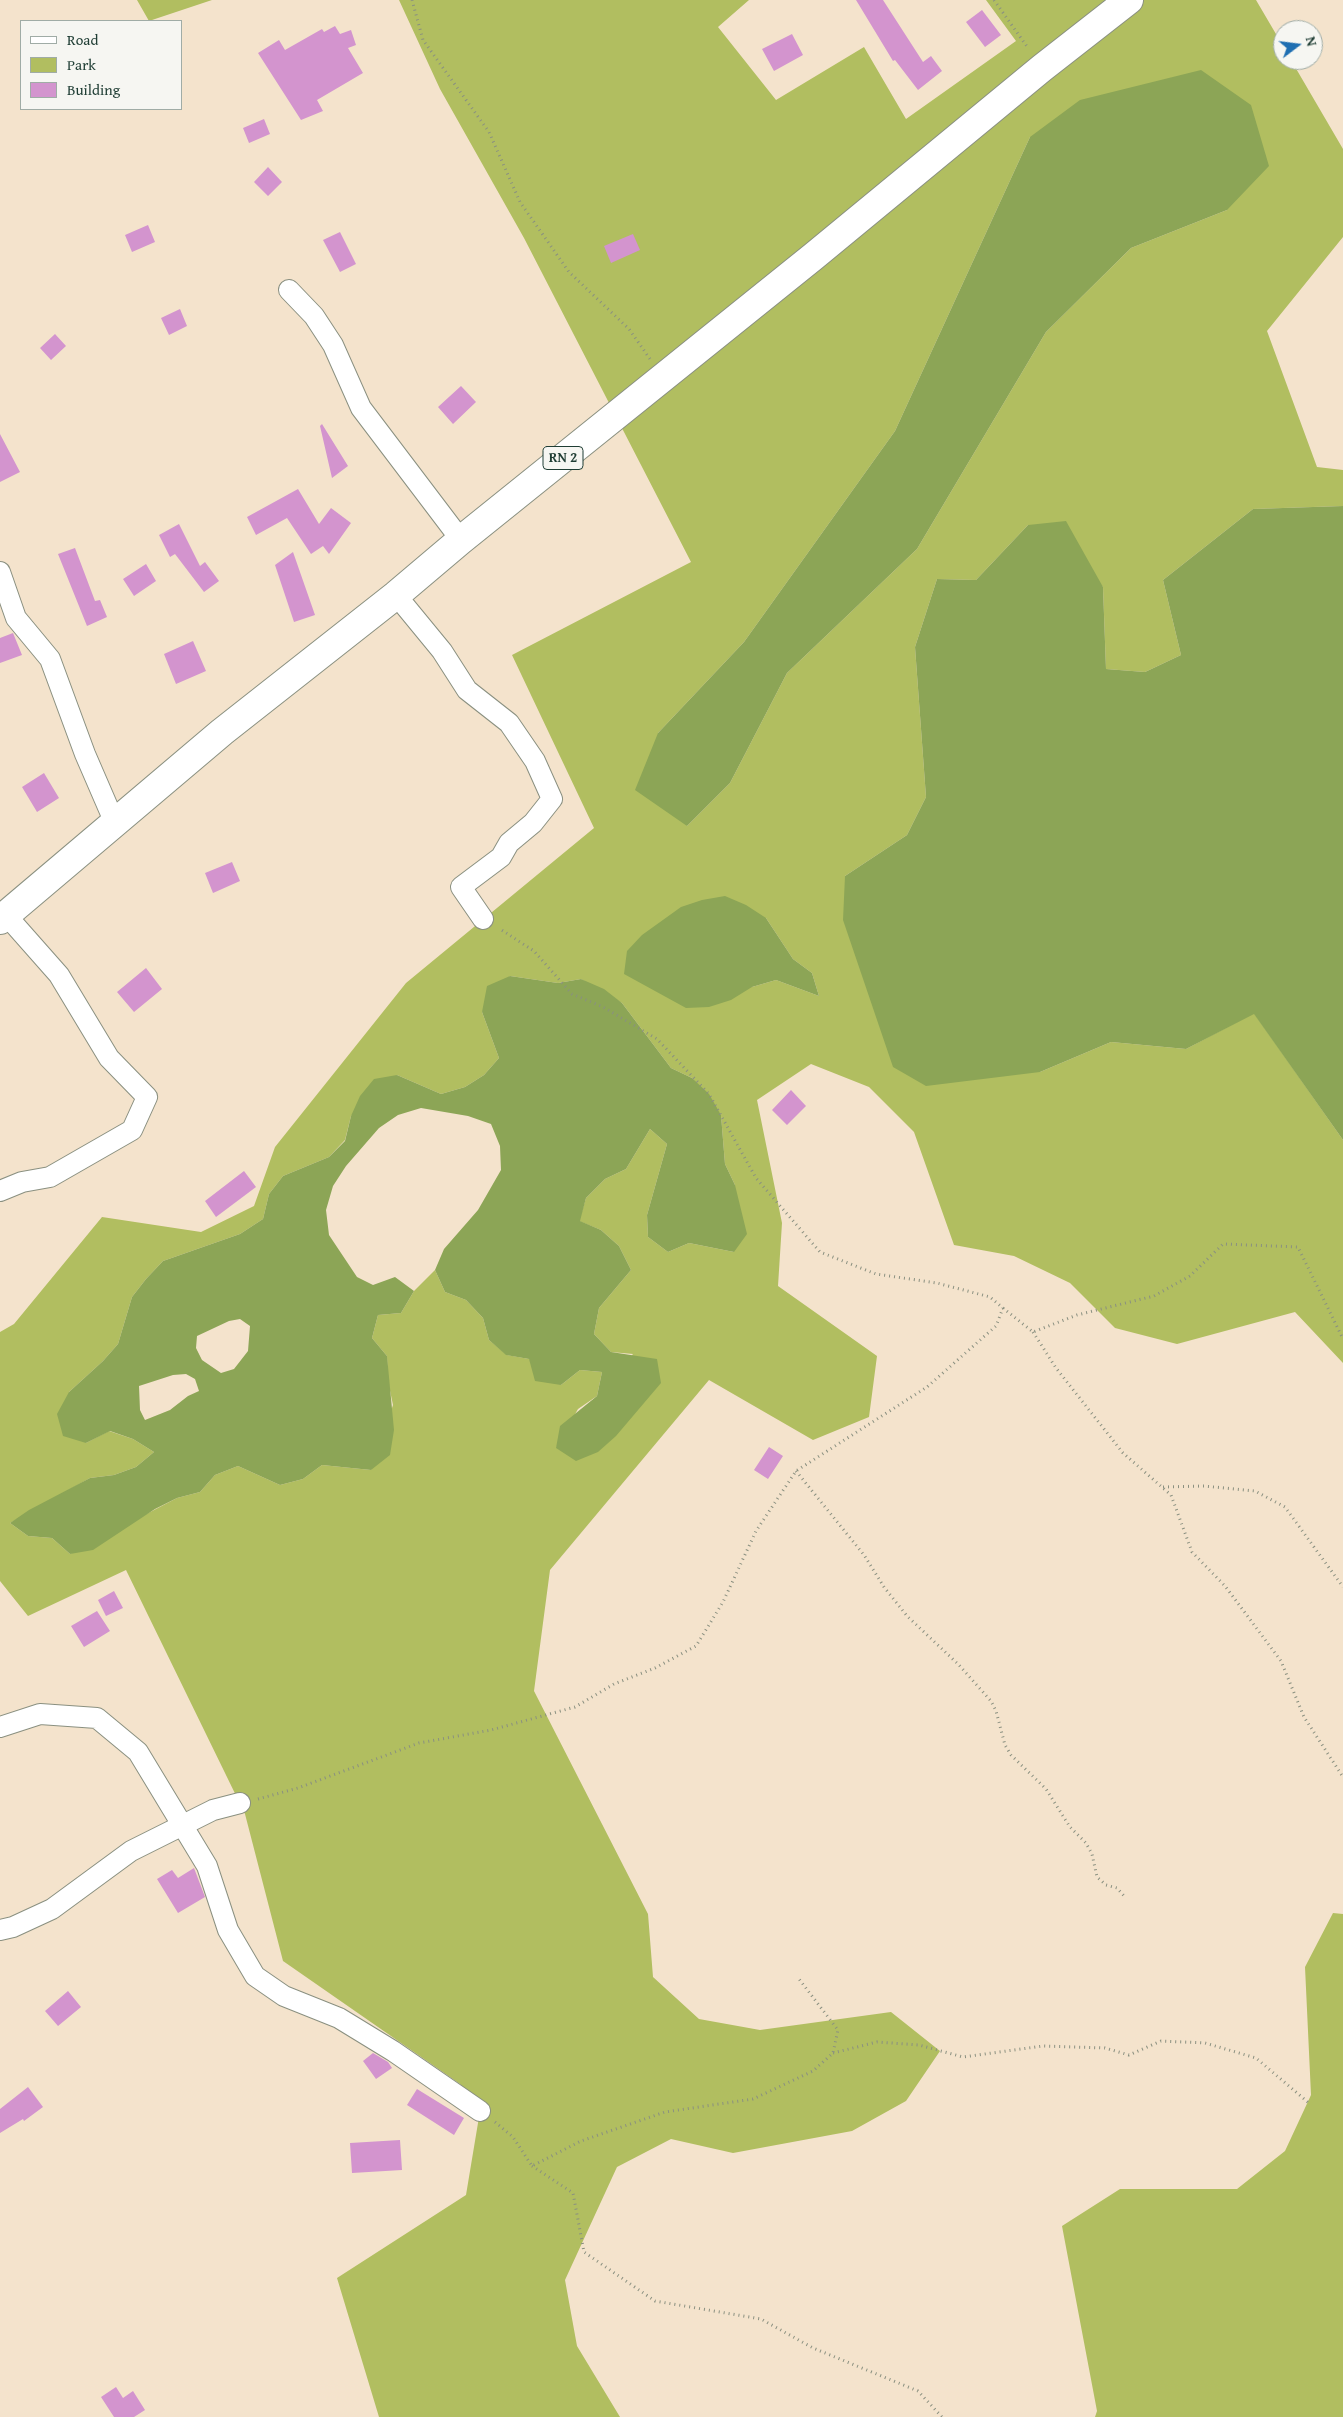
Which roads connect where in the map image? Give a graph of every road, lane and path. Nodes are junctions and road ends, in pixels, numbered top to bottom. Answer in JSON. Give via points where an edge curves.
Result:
{"nodes":[{"id":1,"x":412,"y":0,"type":"edge"},
{"id":2,"x":994,"y":0,"type":"edge"},
{"id":3,"x":1128,"y":0,"type":"edge"},
{"id":4,"x":1042,"y":68,"type":"junction"},
{"id":5,"x":289,"y":290,"type":"dead end"},
{"id":6,"x":663,"y":378,"type":"junction"},
{"id":7,"x":461,"y":540,"type":"junction"},
{"id":8,"x":0,"y":572,"type":"edge"},
{"id":9,"x":396,"y":595,"type":"junction"},
{"id":10,"x":114,"y":822,"type":"junction"},
{"id":11,"x":3,"y":918,"type":"edge"},
{"id":12,"x":483,"y":919,"type":"joint"},
{"id":13,"x":0,"y":1191,"type":"edge"},
{"id":14,"x":1003,"y":1308,"type":"junction"},
{"id":15,"x":1033,"y":1332,"type":"junction"},
{"id":16,"x":1343,"y":1339,"type":"edge"},
{"id":17,"x":796,"y":1471,"type":"junction"},
{"id":18,"x":1162,"y":1487,"type":"junction"},
{"id":19,"x":1343,"y":1587,"type":"edge"},
{"id":20,"x":0,"y":1727,"type":"edge"},
{"id":21,"x":1343,"y":1777,"type":"edge"},
{"id":22,"x":240,"y":1804,"type":"joint"},
{"id":23,"x":182,"y":1825,"type":"junction"},
{"id":24,"x":1126,"y":1898,"type":"dead end"},
{"id":25,"x":0,"y":1930,"type":"edge"},
{"id":26,"x":799,"y":1979,"type":"dead end"},
{"id":27,"x":833,"y":2053,"type":"junction"},
{"id":28,"x":1310,"y":2104,"type":"dead end"},
{"id":29,"x":480,"y":2111,"type":"joint"},
{"id":30,"x":532,"y":2166,"type":"junction"},
{"id":31,"x":942,"y":2417,"type":"edge"}],
"edges":[{"from":1,"to":6,"type":"path","via":[[423,40],[489,132],[520,202],[569,272],[628,330]]},
{"from":2,"to":4,"type":"path"},
{"from":3,"to":4,"type":"main road","number":"RN 2"},
{"from":4,"to":6,"type":"main road","number":"RN 2"},
{"from":5,"to":7,"type":"street","via":[[314,316],[333,345],[361,408]]},
{"from":6,"to":7,"type":"main road","number":"RN 2"},
{"from":7,"to":9,"type":"main road","number":"RN 2"},
{"from":8,"to":10,"type":"street","via":[[16,618],[50,660]]},
{"from":9,"to":10,"type":"main road","number":"RN 2"},
{"from":9,"to":12,"type":"street","via":[[442,651],[467,690],[509,723],[535,761],[552,799],[533,823],[509,843],[501,857],[461,888]]},
{"from":10,"to":11,"type":"main road","number":"RN 2"},
{"from":11,"to":13,"type":"street","via":[[59,975],[109,1058],[146,1097],[132,1130],[50,1177],[22,1182]]},
{"from":12,"to":14,"type":"path","via":[[534,951],[572,994],[603,1007],[657,1039],[709,1094],[756,1178],[820,1252],[876,1274],[937,1283],[990,1297]]},
{"from":14,"to":15,"type":"path"},
{"from":14,"to":17,"type":"path","via":[[996,1326],[927,1387]]},
{"from":15,"to":16,"type":"path","via":[[1077,1315],[1154,1296],[1190,1276],[1223,1244],[1298,1247]]},
{"from":15,"to":18,"type":"path","via":[[1056,1368],[1123,1454]]},
{"from":17,"to":22,"type":"path","via":[[756,1531],[723,1602],[696,1646],[655,1668],[614,1684],[575,1707],[491,1730],[419,1742],[298,1788]]},
{"from":17,"to":24,"type":"path","via":[[864,1555],[907,1616],[958,1664],[991,1701],[1011,1755],[1046,1789],[1070,1827],[1086,1843],[1097,1877],[1117,1888]]},
{"from":18,"to":19,"type":"path","via":[[1204,1486],[1255,1491],[1285,1506]]},
{"from":18,"to":21,"type":"path","via":[[1171,1495],[1192,1552],[1225,1586],[1281,1661],[1304,1717]]},
{"from":20,"to":23,"type":"street","via":[[40,1714],[97,1718],[138,1752]]},
{"from":22,"to":23,"type":"street","via":[[213,1810]]},
{"from":23,"to":25,"type":"street","via":[[131,1851],[52,1909]]},
{"from":23,"to":29,"type":"street","via":[[207,1866],[228,1930],[255,1976],[284,1996],[339,2018]]},
{"from":26,"to":27,"type":"path","via":[[838,2030]]},
{"from":27,"to":28,"type":"path","via":[[876,2042],[919,2045],[963,2057],[1043,2046],[1105,2048],[1129,2055],[1161,2042],[1206,2043],[1256,2058]]},
{"from":27,"to":30,"type":"path","via":[[813,2071],[753,2099],[665,2112],[581,2141]]},
{"from":29,"to":30,"type":"path","via":[[513,2137]]},
{"from":30,"to":31,"type":"path","via":[[574,2193],[584,2252],[654,2301],[762,2319],[813,2348],[918,2391]]}]}
